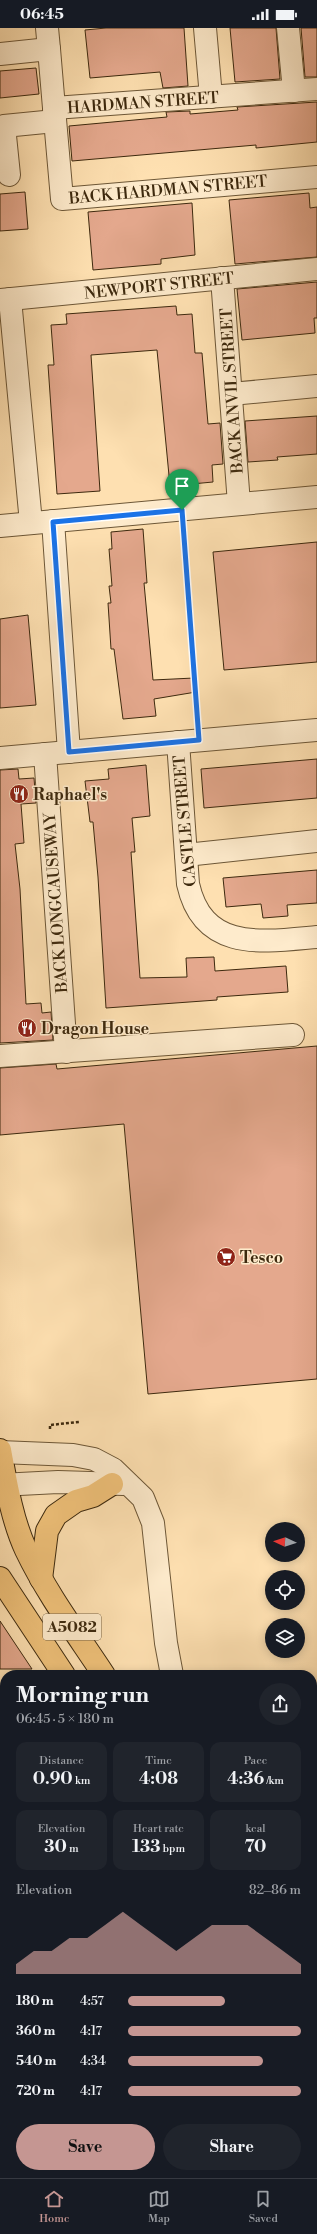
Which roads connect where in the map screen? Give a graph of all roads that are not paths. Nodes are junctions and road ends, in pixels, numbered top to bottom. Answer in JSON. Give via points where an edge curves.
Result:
{"nodes":[{"id":1,"x":47,"y":28,"type":"edge"},
{"id":2,"x":205,"y":28,"type":"edge"},
{"id":3,"x":288,"y":28,"type":"edge"},
{"id":4,"x":49,"y":49,"type":"junction"},
{"id":5,"x":0,"y":54,"type":"edge"},
{"id":6,"x":317,"y":89,"type":"edge"},
{"id":7,"x":294,"y":91,"type":"junction"},
{"id":8,"x":211,"y":97,"type":"junction"},
{"id":9,"x":54,"y":115,"type":"junction"},
{"id":10,"x":9,"y":175,"type":"dead end"},
{"id":11,"x":317,"y":177,"type":"edge"},
{"id":12,"x":317,"y":269,"type":"edge"},
{"id":13,"x":222,"y":278,"type":"junction"},
{"id":14,"x":5,"y":300,"type":"edge"},
{"id":15,"x":317,"y":386,"type":"edge"},
{"id":16,"x":231,"y":394,"type":"junction"},
{"id":17,"x":317,"y":497,"type":"edge"},
{"id":18,"x":239,"y":504,"type":"junction"},
{"id":19,"x":53,"y":522,"type":"junction"},
{"id":20,"x":31,"y":524,"type":"junction"},
{"id":21,"x":0,"y":526,"type":"edge"},
{"id":22,"x":317,"y":730,"type":"edge"},
{"id":23,"x":188,"y":741,"type":"junction"},
{"id":24,"x":69,"y":752,"type":"junction"},
{"id":25,"x":45,"y":754,"type":"junction"},
{"id":26,"x":0,"y":758,"type":"edge"},
{"id":27,"x":317,"y":841,"type":"edge"},
{"id":28,"x":186,"y":855,"type":"junction"},
{"id":29,"x":317,"y":937,"type":"edge"},
{"id":30,"x":293,"y":1035,"type":"dead end"},
{"id":31,"x":66,"y":1052,"type":"junction"},
{"id":32,"x":0,"y":1056,"type":"edge"},
{"id":33,"x":0,"y":1451,"type":"edge"},
{"id":34,"x":3,"y":1484,"type":"edge"},
{"id":35,"x":121,"y":1484,"type":"junction"},
{"id":36,"x":0,"y":1578,"type":"edge"},
{"id":37,"x":41,"y":1579,"type":"junction"},
{"id":38,"x":61,"y":1670,"type":"edge"},
{"id":39,"x":101,"y":1670,"type":"edge"},
{"id":40,"x":171,"y":1670,"type":"edge"}],
"edges":[{"from":1,"to":4,"type":"street","name":"HARDMAN STREET"},
{"from":2,"to":8,"type":"street"},
{"from":3,"to":7,"type":"street"},
{"from":4,"to":5,"type":"street"},
{"from":4,"to":9,"type":"street","name":"HARDMAN STREET"},
{"from":6,"to":7,"type":"street","name":"HARDMAN STREET"},
{"from":7,"to":8,"type":"street","name":"HARDMAN STREET"},
{"from":8,"to":9,"type":"street","name":"HARDMAN STREET"},
{"from":9,"to":10,"type":"street","via":[[4,126]]},
{"from":9,"to":11,"type":"street","name":"BACK HARDMAN STREET","via":[[62,199]]},
{"from":12,"to":13,"type":"street","name":"NEWPORT STREET"},
{"from":13,"to":14,"type":"street","name":"NEWPORT STREET"},
{"from":13,"to":16,"type":"street","name":"BACK ANVIL STREET"},
{"from":14,"to":20,"type":"street"},
{"from":15,"to":16,"type":"street"},
{"from":16,"to":18,"type":"street","name":"BACK ANVIL STREET"},
{"from":17,"to":18,"type":"street"},
{"from":18,"to":19,"type":"street"},
{"from":19,"to":20,"type":"street"},
{"from":19,"to":24,"type":"street"},
{"from":20,"to":21,"type":"street"},
{"from":22,"to":23,"type":"street"},
{"from":23,"to":24,"type":"street"},
{"from":23,"to":28,"type":"street","name":"CASTLE STREET"},
{"from":24,"to":25,"type":"street"},
{"from":25,"to":26,"type":"street"},
{"from":25,"to":31,"type":"street","name":"BACK LONGCAUSEWAY"},
{"from":27,"to":28,"type":"street"},
{"from":28,"to":29,"type":"street","name":"CASTLE STREET","via":[[192,901],[202,917],[214,929],[232,937],[252,941]]},
{"from":30,"to":31,"type":"street"},
{"from":31,"to":32,"type":"street"},
{"from":33,"to":34,"type":"main road","number":"A5082"},
{"from":33,"to":35,"type":"street","via":[[73,1454],[94,1459],[113,1469]]},
{"from":34,"to":35,"type":"street"},
{"from":34,"to":37,"type":"main road","number":"A5082","via":[[25,1549]]},
{"from":35,"to":37,"type":"main road","via":[[76,1501],[56,1515],[47,1531]]},
{"from":35,"to":40,"type":"street","via":[[143,1498],[154,1523]]},
{"from":36,"to":38,"type":"main road","number":"A5082"},
{"from":37,"to":39,"type":"main road","number":"A5082"}]}
